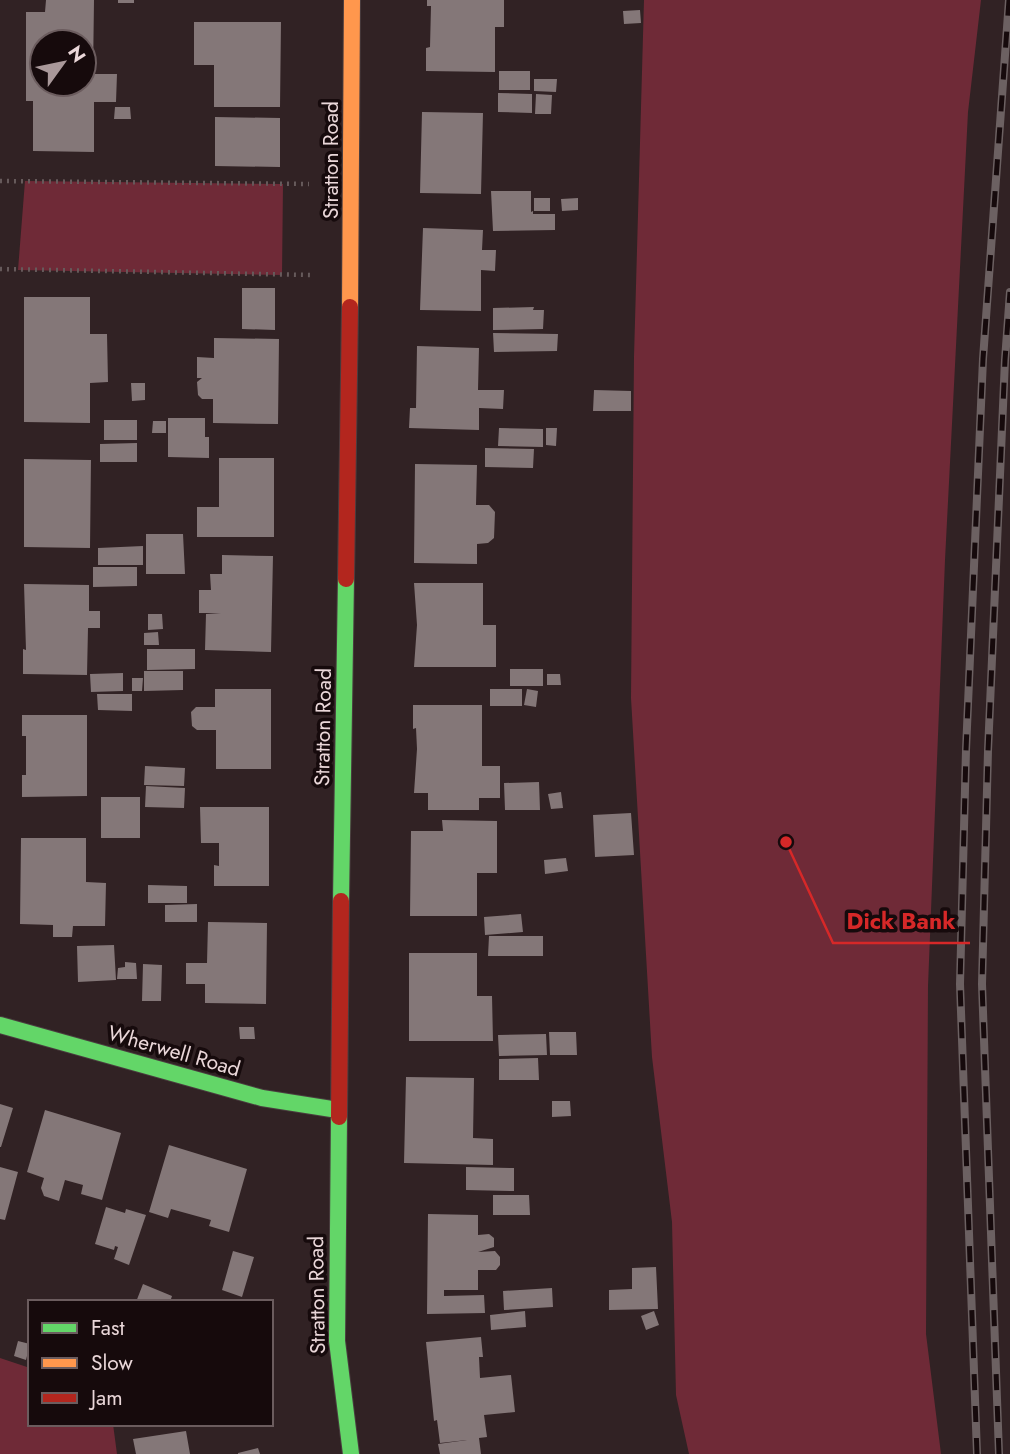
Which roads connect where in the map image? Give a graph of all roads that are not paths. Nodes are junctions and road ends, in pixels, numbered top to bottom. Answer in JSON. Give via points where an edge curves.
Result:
{"nodes":[{"id":1,"x":352,"y":0,"type":"edge"},
{"id":2,"x":0,"y":1025,"type":"edge"},
{"id":3,"x":338,"y":1110,"type":"junction"},
{"id":4,"x":351,"y":1454,"type":"edge"}],
"edges":[{"from":1,"to":3,"type":"street","name":"Stratton Road"},
{"from":2,"to":3,"type":"street","name":"Wherwell Road","via":[[262,1098]]},
{"from":3,"to":4,"type":"street","name":"Stratton Road","via":[[337,1341]]}]}
